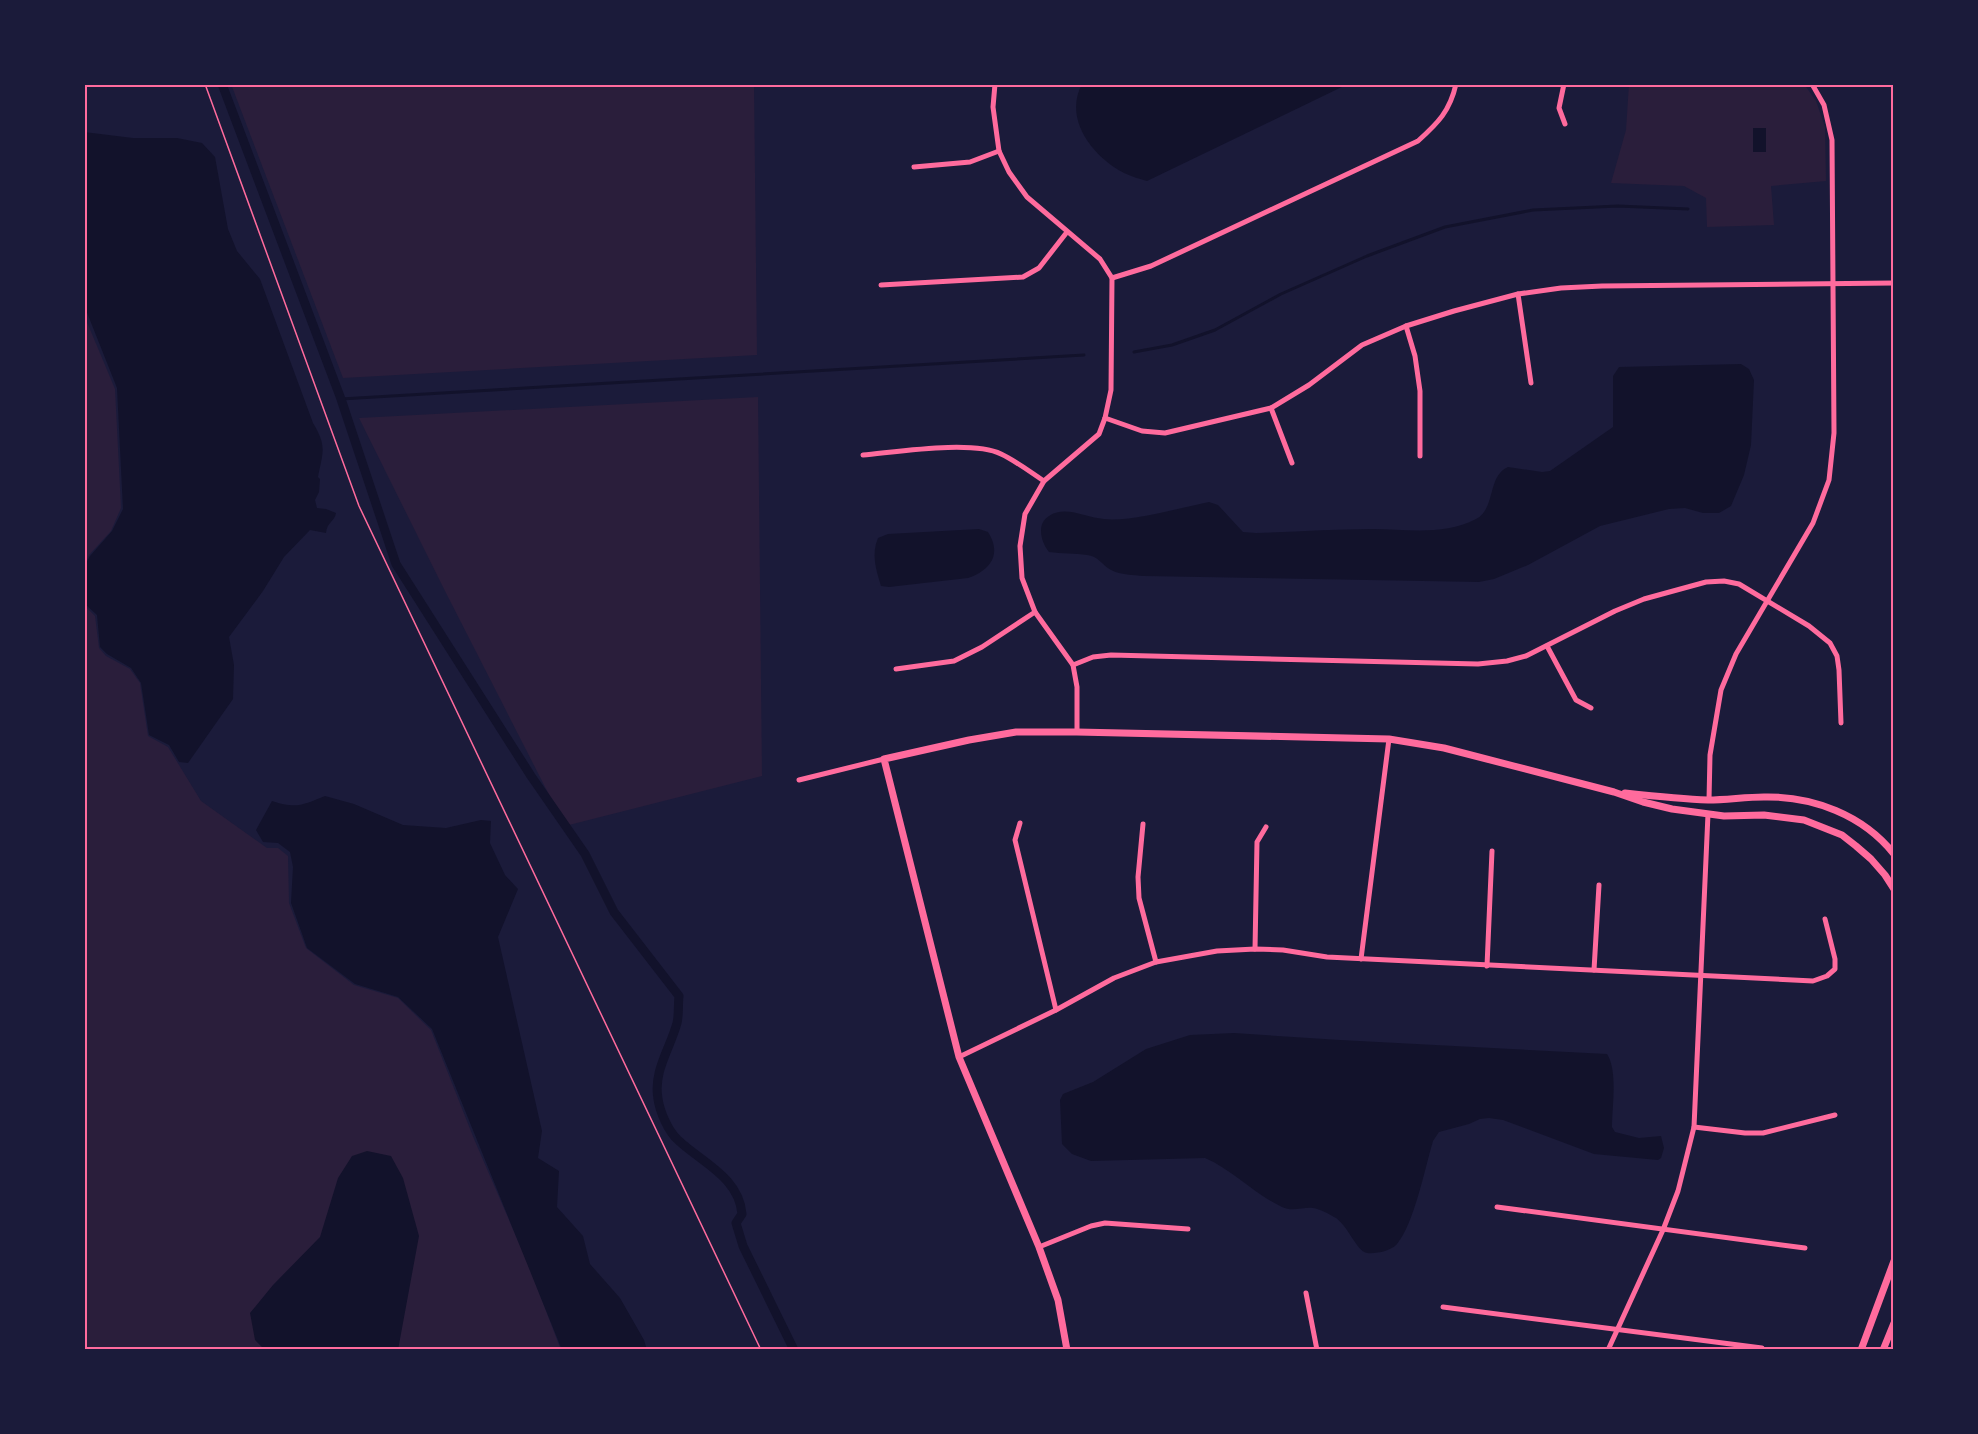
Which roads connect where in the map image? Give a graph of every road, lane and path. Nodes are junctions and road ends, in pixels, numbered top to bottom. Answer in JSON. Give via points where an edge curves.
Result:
{"nodes":[{"id":1,"x":205,"y":84,"type":"edge"},
{"id":2,"x":995,"y":84,"type":"edge"},
{"id":3,"x":1456,"y":84,"type":"edge"},
{"id":4,"x":1564,"y":84,"type":"edge"},
{"id":5,"x":1812,"y":84,"type":"edge"},
{"id":6,"x":1565,"y":124,"type":"dead end"},
{"id":7,"x":999,"y":151,"type":"junction"},
{"id":8,"x":914,"y":167,"type":"dead end"},
{"id":9,"x":1067,"y":232,"type":"junction"},
{"id":10,"x":1113,"y":278,"type":"junction"},
{"id":11,"x":1894,"y":283,"type":"edge"},
{"id":12,"x":1832,"y":284,"type":"junction"},
{"id":13,"x":881,"y":285,"type":"dead end"},
{"id":14,"x":1518,"y":294,"type":"junction"},
{"id":15,"x":1406,"y":326,"type":"junction"},
{"id":16,"x":1531,"y":382,"type":"dead end"},
{"id":17,"x":1271,"y":408,"type":"junction"},
{"id":18,"x":1105,"y":418,"type":"junction"},
{"id":19,"x":863,"y":455,"type":"dead end"},
{"id":20,"x":1420,"y":456,"type":"dead end"},
{"id":21,"x":1292,"y":463,"type":"dead end"},
{"id":22,"x":1044,"y":481,"type":"junction"},
{"id":23,"x":1767,"y":601,"type":"junction"},
{"id":24,"x":1035,"y":612,"type":"junction"},
{"id":25,"x":1547,"y":646,"type":"junction"},
{"id":26,"x":1073,"y":665,"type":"junction"},
{"id":27,"x":896,"y":669,"type":"dead end"},
{"id":28,"x":1591,"y":708,"type":"dead end"},
{"id":29,"x":1841,"y":723,"type":"dead end"},
{"id":30,"x":1077,"y":732,"type":"junction"},
{"id":31,"x":1389,"y":739,"type":"junction"},
{"id":32,"x":884,"y":759,"type":"junction"},
{"id":33,"x":799,"y":780,"type":"dead end"},
{"id":34,"x":1614,"y":792,"type":"junction"},
{"id":35,"x":1710,"y":800,"type":"junction"},
{"id":36,"x":1708,"y":814,"type":"junction"},
{"id":37,"x":1020,"y":823,"type":"dead end"},
{"id":38,"x":1143,"y":824,"type":"dead end"},
{"id":39,"x":1266,"y":827,"type":"dead end"},
{"id":40,"x":1492,"y":851,"type":"dead end"},
{"id":41,"x":1894,"y":854,"type":"edge"},
{"id":42,"x":1599,"y":885,"type":"dead end"},
{"id":43,"x":1894,"y":889,"type":"edge"},
{"id":44,"x":1826,"y":919,"type":"dead end"},
{"id":45,"x":1255,"y":949,"type":"junction"},
{"id":46,"x":1361,"y":959,"type":"junction"},
{"id":47,"x":1156,"y":962,"type":"junction"},
{"id":48,"x":1487,"y":966,"type":"junction"},
{"id":49,"x":1594,"y":970,"type":"junction"},
{"id":50,"x":1700,"y":976,"type":"junction"},
{"id":51,"x":1056,"y":1010,"type":"junction"},
{"id":52,"x":959,"y":1057,"type":"junction"},
{"id":53,"x":1835,"y":1115,"type":"dead end"},
{"id":54,"x":1694,"y":1127,"type":"junction"},
{"id":55,"x":1497,"y":1207,"type":"dead end"},
{"id":56,"x":1188,"y":1229,"type":"dead end"},
{"id":57,"x":1663,"y":1230,"type":"junction"},
{"id":58,"x":1039,"y":1247,"type":"junction"},
{"id":59,"x":1805,"y":1248,"type":"dead end"},
{"id":60,"x":1894,"y":1260,"type":"edge"},
{"id":61,"x":1306,"y":1293,"type":"dead end"},
{"id":62,"x":1443,"y":1306,"type":"dead end"},
{"id":63,"x":1894,"y":1323,"type":"edge"},
{"id":64,"x":1617,"y":1331,"type":"junction"},
{"id":65,"x":1762,"y":1348,"type":"dead end"},
{"id":66,"x":761,"y":1350,"type":"edge"},
{"id":67,"x":1067,"y":1350,"type":"edge"},
{"id":68,"x":1317,"y":1350,"type":"edge"},
{"id":69,"x":1608,"y":1350,"type":"edge"},
{"id":70,"x":1861,"y":1350,"type":"edge"},
{"id":71,"x":1883,"y":1350,"type":"edge"}],
"edges":[{"from":1,"to":66,"type":"path","via":[[359,506]]},
{"from":2,"to":7,"type":"street","via":[[993,107]]},
{"from":3,"to":10,"type":"street","via":[[1452,101],[1438,123],[1418,141],[1151,266]]},
{"from":4,"to":6,"type":"street","via":[[1559,108]]},
{"from":5,"to":12,"type":"street","via":[[1824,105],[1832,140]]},
{"from":7,"to":8,"type":"street","via":[[970,162]]},
{"from":7,"to":9,"type":"street","via":[[1027,197]]},
{"from":9,"to":10,"type":"street","via":[[1100,259]]},
{"from":9,"to":13,"type":"street","via":[[1039,268],[1023,277]]},
{"from":10,"to":18,"type":"street","via":[[1111,390]]},
{"from":11,"to":12,"type":"street"},
{"from":12,"to":14,"type":"street","via":[[1602,286]]},
{"from":12,"to":23,"type":"street","via":[[1834,433],[1829,480],[1814,523]]},
{"from":14,"to":15,"type":"street"},
{"from":14,"to":16,"type":"street"},
{"from":15,"to":17,"type":"street","via":[[1362,345],[1309,386]]},
{"from":15,"to":20,"type":"street","via":[[1420,391]]},
{"from":17,"to":18,"type":"street","via":[[1165,433],[1142,431]]},
{"from":17,"to":21,"type":"street"},
{"from":18,"to":22,"type":"street","via":[[1099,434]]},
{"from":19,"to":22,"type":"street","via":[[984,449],[1001,454]]},
{"from":22,"to":24,"type":"street","via":[[1025,514],[1020,546],[1022,578]]},
{"from":23,"to":25,"type":"street","via":[[1739,584],[1706,582],[1644,599]]},
{"from":23,"to":29,"type":"street","via":[[1830,643],[1839,670]]},
{"from":23,"to":35,"type":"street","via":[[1736,654],[1721,690],[1710,755]]},
{"from":24,"to":26,"type":"street"},
{"from":24,"to":27,"type":"street","via":[[954,662]]},
{"from":25,"to":26,"type":"street","via":[[1507,661],[1478,664],[1111,655]]},
{"from":25,"to":28,"type":"street","via":[[1576,700]]},
{"from":26,"to":30,"type":"street"},
{"from":30,"to":31,"type":"street"},
{"from":30,"to":32,"type":"street","via":[[1016,732]]},
{"from":31,"to":34,"type":"street","via":[[1443,748]]},
{"from":31,"to":46,"type":"street"},
{"from":32,"to":33,"type":"street"},
{"from":32,"to":52,"type":"street"},
{"from":34,"to":35,"type":"street"},
{"from":34,"to":36,"type":"street"},
{"from":35,"to":41,"type":"street","via":[[1765,797],[1811,802],[1855,820]]},
{"from":36,"to":43,"type":"street","via":[[1784,816],[1822,826],[1842,835],[1872,859]]},
{"from":36,"to":50,"type":"street"},
{"from":37,"to":51,"type":"street","via":[[1015,840]]},
{"from":38,"to":47,"type":"street","via":[[1139,898]]},
{"from":39,"to":45,"type":"street","via":[[1257,842]]},
{"from":40,"to":48,"type":"street"},
{"from":42,"to":49,"type":"street"},
{"from":44,"to":50,"type":"street","via":[[1835,959],[1834,969],[1827,976],[1813,981]]},
{"from":45,"to":46,"type":"street"},
{"from":45,"to":47,"type":"street"},
{"from":46,"to":48,"type":"street"},
{"from":47,"to":51,"type":"street","via":[[1114,978]]},
{"from":48,"to":49,"type":"street"},
{"from":49,"to":50,"type":"street"},
{"from":50,"to":54,"type":"street"},
{"from":51,"to":52,"type":"street"},
{"from":52,"to":58,"type":"street"},
{"from":53,"to":54,"type":"street","via":[[1763,1133]]},
{"from":54,"to":57,"type":"street","via":[[1678,1191]]},
{"from":55,"to":57,"type":"street"},
{"from":56,"to":58,"type":"street","via":[[1104,1223]]},
{"from":57,"to":59,"type":"street"},
{"from":57,"to":64,"type":"street"},
{"from":58,"to":67,"type":"street","via":[[1058,1300]]},
{"from":60,"to":70,"type":"street"},
{"from":61,"to":68,"type":"street"},
{"from":62,"to":64,"type":"street"},
{"from":63,"to":71,"type":"street"},
{"from":64,"to":65,"type":"street"},
{"from":64,"to":69,"type":"street"}]}
